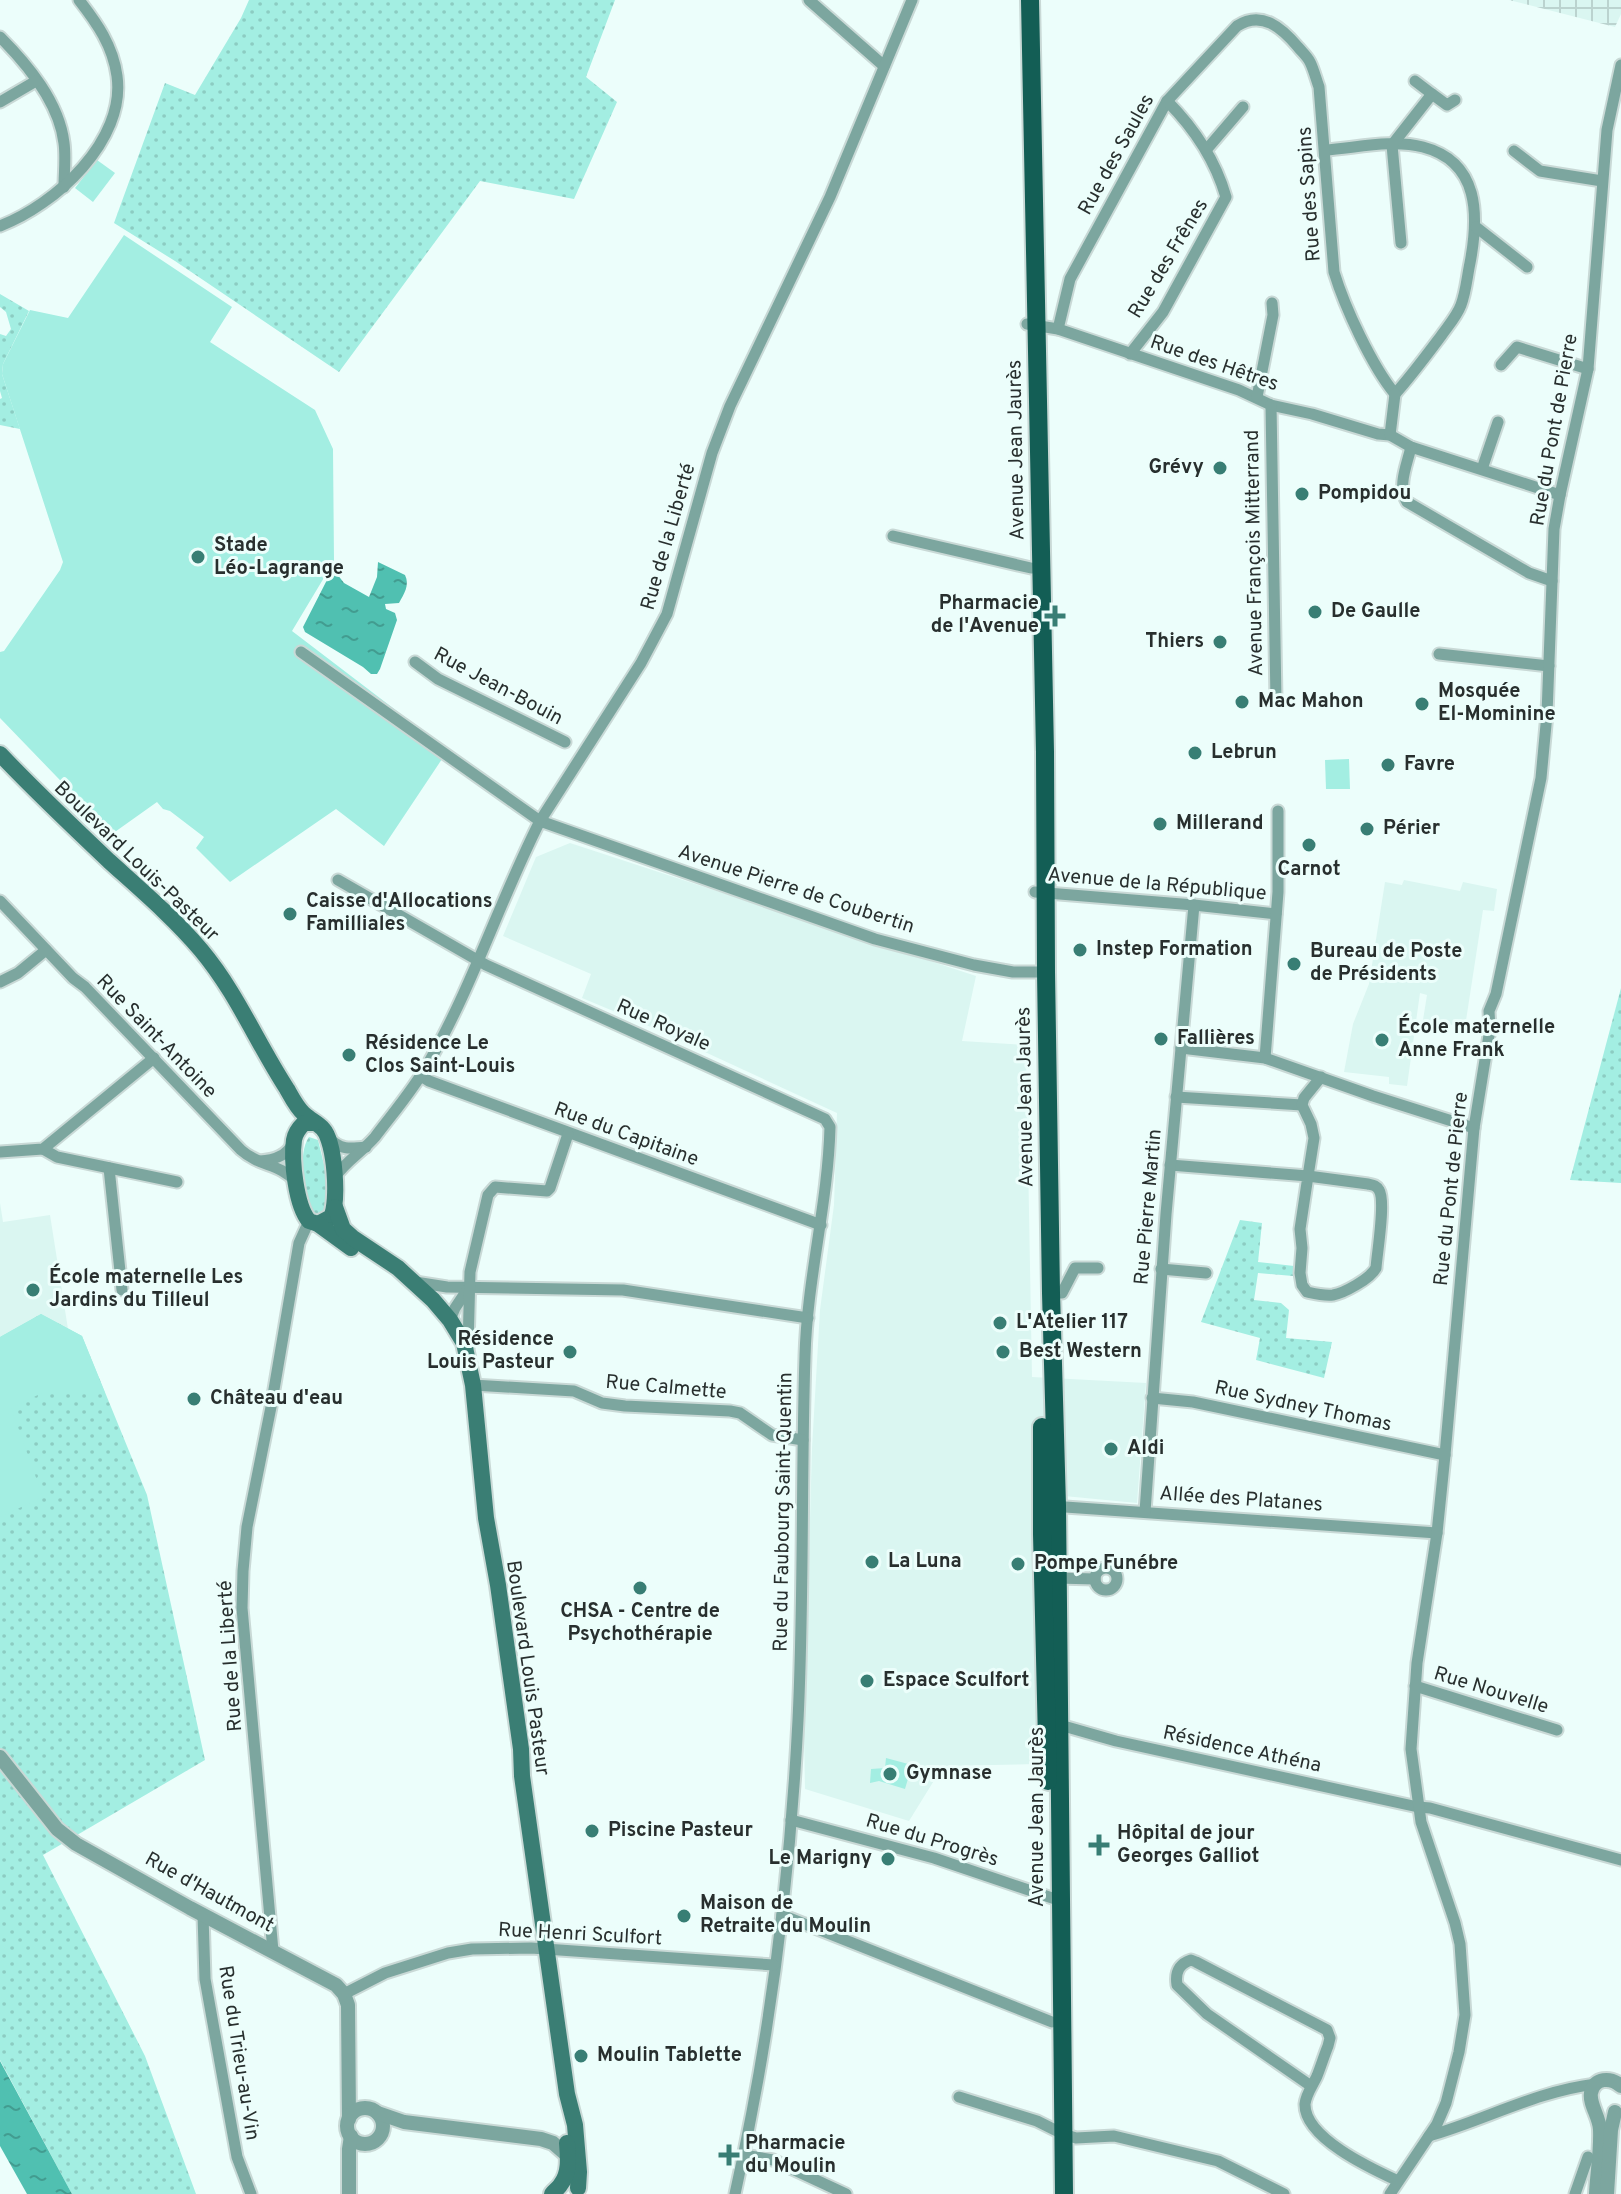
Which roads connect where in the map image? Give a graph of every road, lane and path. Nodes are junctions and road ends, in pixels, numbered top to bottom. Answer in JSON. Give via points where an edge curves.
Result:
{"nodes":[{"id":1,"x":79,"y":0,"type":"edge"},
{"id":2,"x":809,"y":0,"type":"edge"},
{"id":3,"x":912,"y":0,"type":"edge"},
{"id":4,"x":1021,"y":0,"type":"edge"},
{"id":5,"x":1030,"y":0,"type":"edge"},
{"id":6,"x":1245,"y":22,"type":"joint"},
{"id":7,"x":0,"y":37,"type":"edge"},
{"id":8,"x":1621,"y":65,"type":"edge"},
{"id":9,"x":884,"y":66,"type":"junction"},
{"id":10,"x":36,"y":81,"type":"junction"},
{"id":11,"x":1415,"y":81,"type":"dead end"},
{"id":12,"x":1432,"y":94,"type":"junction"},
{"id":13,"x":1455,"y":100,"type":"dead end"},
{"id":14,"x":1167,"y":101,"type":"junction"},
{"id":15,"x":0,"y":102,"type":"edge"},
{"id":16,"x":1243,"y":107,"type":"dead end"},
{"id":17,"x":1392,"y":145,"type":"junction"},
{"id":18,"x":1207,"y":149,"type":"junction"},
{"id":19,"x":1325,"y":150,"type":"junction"},
{"id":20,"x":1514,"y":151,"type":"dead end"},
{"id":21,"x":1602,"y":181,"type":"junction"},
{"id":22,"x":64,"y":187,"type":"junction"},
{"id":23,"x":0,"y":226,"type":"edge"},
{"id":24,"x":1476,"y":227,"type":"junction"},
{"id":25,"x":1401,"y":243,"type":"dead end"},
{"id":26,"x":1527,"y":267,"type":"dead end"},
{"id":27,"x":1272,"y":303,"type":"dead end"},
{"id":28,"x":1032,"y":324,"type":"junction"},
{"id":29,"x":1058,"y":329,"type":"junction"},
{"id":30,"x":1130,"y":354,"type":"junction"},
{"id":31,"x":1501,"y":365,"type":"dead end"},
{"id":32,"x":1588,"y":369,"type":"junction"},
{"id":33,"x":1395,"y":394,"type":"junction"},
{"id":34,"x":1257,"y":397,"type":"junction"},
{"id":35,"x":1271,"y":405,"type":"junction"},
{"id":36,"x":1498,"y":422,"type":"dead end"},
{"id":37,"x":1390,"y":435,"type":"junction"},
{"id":38,"x":1411,"y":447,"type":"junction"},
{"id":39,"x":1482,"y":469,"type":"junction"},
{"id":40,"x":1560,"y":495,"type":"junction"},
{"id":41,"x":893,"y":536,"type":"dead end"},
{"id":42,"x":1031,"y":568,"type":"junction"},
{"id":43,"x":1552,"y":581,"type":"junction"},
{"id":44,"x":301,"y":652,"type":"dead end"},
{"id":45,"x":1038,"y":654,"type":"junction"},
{"id":46,"x":1439,"y":654,"type":"dead end"},
{"id":47,"x":415,"y":662,"type":"dead end"},
{"id":48,"x":1549,"y":666,"type":"junction"},
{"id":49,"x":1276,"y":701,"type":"dead end"},
{"id":50,"x":565,"y":742,"type":"dead end"},
{"id":51,"x":0,"y":754,"type":"edge"},
{"id":52,"x":1278,"y":811,"type":"dead end"},
{"id":53,"x":540,"y":821,"type":"junction"},
{"id":54,"x":338,"y":880,"type":"dead end"},
{"id":55,"x":1040,"y":893,"type":"junction"},
{"id":56,"x":0,"y":901,"type":"edge"},
{"id":57,"x":1194,"y":905,"type":"junction"},
{"id":58,"x":1276,"y":914,"type":"junction"},
{"id":59,"x":46,"y":950,"type":"junction"},
{"id":60,"x":478,"y":960,"type":"junction"},
{"id":61,"x":1041,"y":972,"type":"junction"},
{"id":62,"x":0,"y":982,"type":"edge"},
{"id":63,"x":1181,"y":1048,"type":"junction"},
{"id":64,"x":154,"y":1058,"type":"junction"},
{"id":65,"x":1265,"y":1058,"type":"junction"},
{"id":66,"x":277,"y":1074,"type":"junction"},
{"id":67,"x":421,"y":1076,"type":"junction"},
{"id":68,"x":1321,"y":1077,"type":"junction"},
{"id":69,"x":1176,"y":1097,"type":"junction"},
{"id":70,"x":1302,"y":1105,"type":"junction"},
{"id":71,"x":315,"y":1123,"type":"junction"},
{"id":72,"x":830,"y":1127,"type":"joint"},
{"id":73,"x":1474,"y":1128,"type":"junction"},
{"id":74,"x":568,"y":1134,"type":"junction"},
{"id":75,"x":295,"y":1137,"type":"junction"},
{"id":76,"x":328,"y":1137,"type":"junction"},
{"id":77,"x":366,"y":1147,"type":"junction"},
{"id":78,"x":43,"y":1149,"type":"junction"},
{"id":79,"x":0,"y":1152,"type":"edge"},
{"id":80,"x":257,"y":1162,"type":"junction"},
{"id":81,"x":1170,"y":1165,"type":"junction"},
{"id":82,"x":109,"y":1168,"type":"junction"},
{"id":83,"x":1308,"y":1176,"type":"junction"},
{"id":84,"x":334,"y":1178,"type":"junction"},
{"id":85,"x":177,"y":1182,"type":"dead end"},
{"id":86,"x":296,"y":1182,"type":"junction"},
{"id":87,"x":335,"y":1207,"type":"junction"},
{"id":88,"x":313,"y":1222,"type":"junction"},
{"id":89,"x":821,"y":1225,"type":"junction"},
{"id":90,"x":1098,"y":1268,"type":"dead end"},
{"id":91,"x":1161,"y":1269,"type":"junction"},
{"id":92,"x":1206,"y":1273,"type":"dead end"},
{"id":93,"x":411,"y":1282,"type":"junction"},
{"id":94,"x":469,"y":1287,"type":"junction"},
{"id":95,"x":122,"y":1290,"type":"dead end"},
{"id":96,"x":1051,"y":1293,"type":"junction"},
{"id":97,"x":808,"y":1318,"type":"junction"},
{"id":98,"x":450,"y":1320,"type":"junction"},
{"id":99,"x":468,"y":1354,"type":"junction"},
{"id":100,"x":473,"y":1385,"type":"junction"},
{"id":101,"x":1152,"y":1398,"type":"junction"},
{"id":102,"x":803,"y":1440,"type":"junction"},
{"id":103,"x":1445,"y":1455,"type":"junction"},
{"id":104,"x":1050,"y":1506,"type":"junction"},
{"id":105,"x":1145,"y":1512,"type":"junction"},
{"id":106,"x":1437,"y":1533,"type":"junction"},
{"id":107,"x":1057,"y":1578,"type":"junction"},
{"id":108,"x":1095,"y":1579,"type":"dead end"},
{"id":109,"x":1415,"y":1686,"type":"junction"},
{"id":110,"x":1060,"y":1725,"type":"junction"},
{"id":111,"x":1557,"y":1730,"type":"dead end"},
{"id":112,"x":0,"y":1757,"type":"edge"},
{"id":113,"x":1418,"y":1807,"type":"junction"},
{"id":114,"x":791,"y":1820,"type":"junction"},
{"id":115,"x":1621,"y":1860,"type":"edge"},
{"id":116,"x":1055,"y":1899,"type":"junction"},
{"id":117,"x":203,"y":1915,"type":"junction"},
{"id":118,"x":782,"y":1915,"type":"junction"},
{"id":119,"x":273,"y":1951,"type":"junction"},
{"id":120,"x":546,"y":1951,"type":"junction"},
{"id":121,"x":774,"y":1965,"type":"junction"},
{"id":122,"x":344,"y":1994,"type":"junction"},
{"id":123,"x":1052,"y":2022,"type":"junction"},
{"id":124,"x":1619,"y":2081,"type":"edge"},
{"id":125,"x":348,"y":2082,"type":"junction"},
{"id":126,"x":1311,"y":2086,"type":"junction"},
{"id":127,"x":567,"y":2094,"type":"junction"},
{"id":128,"x":1594,"y":2096,"type":"junction"},
{"id":129,"x":959,"y":2097,"type":"dead end"},
{"id":130,"x":1446,"y":2103,"type":"junction"},
{"id":131,"x":1618,"y":2109,"type":"edge"},
{"id":132,"x":372,"y":2110,"type":"junction"},
{"id":133,"x":349,"y":2119,"type":"junction"},
{"id":134,"x":1463,"y":2121,"type":"junction"},
{"id":135,"x":404,"y":2122,"type":"junction"},
{"id":136,"x":1442,"y":2128,"type":"junction"},
{"id":137,"x":1057,"y":2131,"type":"junction"},
{"id":138,"x":381,"y":2134,"type":"junction"},
{"id":139,"x":358,"y":2140,"type":"junction"},
{"id":140,"x":744,"y":2155,"type":"junction"},
{"id":141,"x":569,"y":2157,"type":"junction"},
{"id":142,"x":1588,"y":2157,"type":"dead end"},
{"id":143,"x":1398,"y":2181,"type":"junction"},
{"id":144,"x":553,"y":2191,"type":"edge"},
{"id":145,"x":583,"y":2192,"type":"edge"},
{"id":146,"x":251,"y":2194,"type":"edge"},
{"id":147,"x":349,"y":2194,"type":"edge"},
{"id":148,"x":735,"y":2194,"type":"edge"},
{"id":149,"x":846,"y":2194,"type":"edge"},
{"id":150,"x":1052,"y":2194,"type":"edge"},
{"id":151,"x":1064,"y":2194,"type":"edge"},
{"id":152,"x":1284,"y":2194,"type":"edge"},
{"id":153,"x":1390,"y":2194,"type":"edge"},
{"id":154,"x":1575,"y":2194,"type":"edge"},
{"id":155,"x":1596,"y":2194,"type":"edge"},
{"id":156,"x":1607,"y":2194,"type":"edge"}],
"edges":[{"from":1,"to":22,"type":"street","via":[[110,48],[118,96],[104,135]]},
{"from":2,"to":9,"type":"street"},
{"from":3,"to":9,"type":"street","name":"Rue de la Liberté"},
{"from":4,"to":28,"type":"main road","name":"Avenue Jean Jaurès"},
{"from":5,"to":28,"type":"main road","name":"Avenue Jean Jaurès"},
{"from":6,"to":14,"type":"street","name":"Rue des Saules"},
{"from":6,"to":19,"type":"street","name":"Rue des Sapins","via":[[1269,21],[1309,59],[1319,87]]},
{"from":7,"to":10,"type":"street"},
{"from":8,"to":21,"type":"street","name":"Rue du Pont de Pierre"},
{"from":9,"to":53,"type":"street","name":"Rue de la Liberté","via":[[830,197],[730,406],[663,622]]},
{"from":10,"to":15,"type":"street"},
{"from":10,"to":22,"type":"street","via":[[62,131]]},
{"from":11,"to":12,"type":"street"},
{"from":12,"to":13,"type":"street","via":[[1447,105]]},
{"from":12,"to":17,"type":"street"},
{"from":14,"to":18,"type":"street","name":"Rue des Frênes"},
{"from":14,"to":29,"type":"street","name":"Rue des Saules","via":[[1070,279]]},
{"from":16,"to":18,"type":"street"},
{"from":17,"to":19,"type":"street"},
{"from":17,"to":24,"type":"street","via":[[1431,150],[1458,169],[1470,186]]},
{"from":17,"to":25,"type":"street"},
{"from":18,"to":30,"type":"street","name":"Rue des Frênes","via":[[1226,197],[1163,312]]},
{"from":19,"to":33,"type":"street","name":"Rue des Sapins","via":[[1334,272],[1379,372]]},
{"from":20,"to":21,"type":"street","via":[[1540,171]]},
{"from":21,"to":32,"type":"street","name":"Rue du Pont de Pierre"},
{"from":22,"to":23,"type":"street"},
{"from":24,"to":26,"type":"street"},
{"from":24,"to":33,"type":"street","via":[[1462,304]]},
{"from":27,"to":34,"type":"street"},
{"from":28,"to":29,"type":"street","name":"Rue des Hêtres"},
{"from":28,"to":42,"type":"main road","name":"Avenue Jean Jaurès"},
{"from":28,"to":45,"type":"main road","name":"Avenue Jean Jaurès"},
{"from":29,"to":30,"type":"street","name":"Rue des Hêtres"},
{"from":30,"to":34,"type":"street","name":"Rue des Hêtres"},
{"from":31,"to":32,"type":"street","via":[[1517,347]]},
{"from":32,"to":40,"type":"street","name":"Rue du Pont de Pierre"},
{"from":33,"to":37,"type":"street"},
{"from":34,"to":35,"type":"street","name":"Rue des Hêtres"},
{"from":35,"to":37,"type":"street","name":"Rue des Hêtres"},
{"from":35,"to":49,"type":"street","name":"Avenue François Mitterrand"},
{"from":36,"to":39,"type":"street"},
{"from":37,"to":38,"type":"street","name":"Rue des Hêtres"},
{"from":38,"to":39,"type":"street","name":"Rue des Hêtres"},
{"from":38,"to":43,"type":"street","via":[[1402,483],[1407,502]]},
{"from":39,"to":40,"type":"street","name":"Rue des Hêtres"},
{"from":40,"to":43,"type":"street","name":"Rue du Pont de Pierre"},
{"from":41,"to":42,"type":"street"},
{"from":42,"to":45,"type":"main road","name":"Avenue Jean Jaurès"},
{"from":43,"to":48,"type":"street","name":"Rue du Pont de Pierre"},
{"from":44,"to":53,"type":"street","name":"Avenue Pierre de Coubertin"},
{"from":45,"to":55,"type":"main road","name":"Avenue Jean Jaurès"},
{"from":46,"to":48,"type":"street"},
{"from":47,"to":50,"type":"street","name":"Rue Jean-Bouin","via":[[438,679]]},
{"from":48,"to":73,"type":"street","name":"Rue du Pont de Pierre","via":[[1541,778],[1489,1011]]},
{"from":51,"to":66,"type":"main road","name":"Boulevard Louis-Pasteur","via":[[202,951],[242,1008]]},
{"from":52,"to":58,"type":"street"},
{"from":53,"to":60,"type":"street","name":"Rue de la Liberté"},
{"from":53,"to":61,"type":"street","name":"Avenue Pierre de Coubertin","via":[[875,939],[974,965]]},
{"from":54,"to":60,"type":"street","name":"Rue Royale"},
{"from":55,"to":57,"type":"street","name":"Avenue de la République"},
{"from":55,"to":61,"type":"main road","name":"Avenue Jean Jaurès"},
{"from":56,"to":59,"type":"street","name":"Rue Saint-Antoine"},
{"from":57,"to":58,"type":"street","name":"Avenue de la République"},
{"from":57,"to":63,"type":"street","name":"Rue Pierre Martin"},
{"from":58,"to":65,"type":"street"},
{"from":59,"to":62,"type":"street"},
{"from":59,"to":64,"type":"street","name":"Rue Saint-Antoine"},
{"from":60,"to":67,"type":"street","name":"Rue de la Liberté"},
{"from":60,"to":72,"type":"street","name":"Rue Royale","via":[[825,1119]]},
{"from":61,"to":96,"type":"main road","name":"Avenue Jean Jaurès"},
{"from":61,"to":104,"type":"main road","name":"Avenue Jean Jaurès"},
{"from":63,"to":65,"type":"street"},
{"from":63,"to":69,"type":"street","name":"Rue Pierre Martin"},
{"from":64,"to":78,"type":"street"},
{"from":64,"to":80,"type":"street","name":"Rue Saint-Antoine"},
{"from":65,"to":68,"type":"street"},
{"from":66,"to":71,"type":"main road","name":"Boulevard Louis-Pasteur"},
{"from":66,"to":75,"type":"main road"},
{"from":67,"to":74,"type":"street","name":"Rue du Capitaine"},
{"from":67,"to":77,"type":"street","name":"Rue de la Liberté"},
{"from":68,"to":70,"type":"street"},
{"from":68,"to":73,"type":"street"},
{"from":69,"to":70,"type":"street"},
{"from":69,"to":81,"type":"street","name":"Rue Pierre Martin"},
{"from":70,"to":83,"type":"street","via":[[1314,1138]]},
{"from":71,"to":75,"type":"main road","via":[[304,1123]]},
{"from":71,"to":76,"type":"main road","name":"Boulevard Louis-Pasteur"},
{"from":72,"to":89,"type":"street","name":"Rue du Faubourg Saint-Quentin"},
{"from":73,"to":103,"type":"street","name":"Rue du Pont de Pierre"},
{"from":74,"to":89,"type":"street","name":"Rue du Capitaine"},
{"from":74,"to":94,"type":"street","via":[[547,1191],[490,1190]]},
{"from":75,"to":80,"type":"street","via":[[284,1154]]},
{"from":75,"to":86,"type":"main road"},
{"from":76,"to":77,"type":"street","via":[[346,1149]]},
{"from":76,"to":84,"type":"main road"},
{"from":77,"to":84,"type":"street","name":"Rue de la Liberté"},
{"from":78,"to":79,"type":"street"},
{"from":78,"to":82,"type":"street"},
{"from":80,"to":86,"type":"street","name":"Rue Saint-Antoine","via":[[280,1168]]},
{"from":81,"to":83,"type":"street"},
{"from":81,"to":91,"type":"street","name":"Rue Pierre Martin"},
{"from":82,"to":85,"type":"street"},
{"from":82,"to":95,"type":"street"},
{"from":83,"to":83,"type":"street","via":[[1368,1184],[1380,1191],[1376,1268],[1373,1275],[1336,1295],[1307,1292],[1302,1285],[1300,1229]]},
{"from":84,"to":87,"type":"main road"},
{"from":86,"to":88,"type":"main road","via":[[301,1209]]},
{"from":87,"to":88,"type":"main road","via":[[331,1217]]},
{"from":87,"to":93,"type":"main road","name":"Boulevard Louis Pasteur","via":[[343,1229]]},
{"from":88,"to":93,"type":"main road"},
{"from":88,"to":119,"type":"street","name":"Rue de la Liberté","via":[[299,1243],[243,1571]]},
{"from":89,"to":97,"type":"street","name":"Rue du Faubourg Saint-Quentin"},
{"from":90,"to":96,"type":"street","via":[[1075,1268],[1062,1293]]},
{"from":91,"to":92,"type":"street"},
{"from":91,"to":101,"type":"street","name":"Rue Pierre Martin"},
{"from":93,"to":94,"type":"street"},
{"from":93,"to":98,"type":"main road","name":"Boulevard Louis Pasteur"},
{"from":94,"to":97,"type":"street","via":[[623,1290]]},
{"from":94,"to":98,"type":"street"},
{"from":94,"to":99,"type":"street"},
{"from":96,"to":104,"type":"main road","name":"Avenue Jean Jaurès"},
{"from":97,"to":102,"type":"street","name":"Rue du Faubourg Saint-Quentin"},
{"from":98,"to":99,"type":"main road","name":"Boulevard Louis Pasteur"},
{"from":99,"to":100,"type":"main road","name":"Boulevard Louis Pasteur"},
{"from":100,"to":102,"type":"street","name":"Rue Calmette","via":[[574,1391],[625,1406],[730,1411],[772,1435]]},
{"from":100,"to":120,"type":"main road","name":"Boulevard Louis Pasteur","via":[[486,1518]]},
{"from":101,"to":103,"type":"street","name":"Rue Sydney Thomas"},
{"from":101,"to":105,"type":"street","name":"Rue Pierre Martin"},
{"from":102,"to":114,"type":"street","name":"Rue du Faubourg Saint-Quentin"},
{"from":103,"to":106,"type":"street","name":"Rue du Pont de Pierre"},
{"from":104,"to":105,"type":"street","name":"Allée des Platanes"},
{"from":104,"to":107,"type":"main road","name":"Avenue Jean Jaurès"},
{"from":104,"to":116,"type":"main road","name":"Avenue Jean Jaurès","via":[[1049,1806]]},
{"from":105,"to":106,"type":"street","name":"Allée des Platanes"},
{"from":106,"to":109,"type":"street","name":"Rue du Pont de Pierre"},
{"from":107,"to":108,"type":"street"},
{"from":107,"to":110,"type":"main road","name":"Avenue Jean Jaurès"},
{"from":109,"to":111,"type":"street","name":"Rue Nouvelle"},
{"from":109,"to":113,"type":"street","name":"Rue du Pont de Pierre","via":[[1411,1749]]},
{"from":110,"to":113,"type":"street","name":"Résidence Athéna"},
{"from":110,"to":116,"type":"main road","name":"Avenue Jean Jaurès"},
{"from":112,"to":117,"type":"street","name":"Rue d'Hautmont","via":[[66,1837]]},
{"from":113,"to":115,"type":"street","name":"Résidence Athéna"},
{"from":113,"to":130,"type":"street","name":"Rue du Pont de Pierre","via":[[1455,1923],[1463,1969],[1463,2032]]},
{"from":114,"to":116,"type":"street","name":"Rue du Progrès","via":[[934,1858]]},
{"from":114,"to":118,"type":"street","name":"Rue du Faubourg Saint-Quentin"},
{"from":116,"to":123,"type":"main road","name":"Avenue Jean Jaurès"},
{"from":116,"to":137,"type":"main road","name":"Avenue Jean Jaurès"},
{"from":117,"to":119,"type":"street","name":"Rue d'Hautmont"},
{"from":117,"to":146,"type":"street","name":"Rue du Trieu-au-Vin","via":[[205,1979],[237,2157]]},
{"from":118,"to":121,"type":"street","name":"Rue du Faubourg Saint-Quentin"},
{"from":118,"to":123,"type":"street"},
{"from":119,"to":122,"type":"street","name":"Rue d'Hautmont"},
{"from":120,"to":121,"type":"street","name":"Rue Henri Sculfort"},
{"from":120,"to":122,"type":"street","name":"Rue Henri Sculfort","via":[[490,1948],[448,1953],[385,1973]]},
{"from":120,"to":127,"type":"main road","name":"Boulevard Louis Pasteur"},
{"from":121,"to":140,"type":"street","name":"Rue du Faubourg Saint-Quentin"},
{"from":122,"to":125,"type":"street"},
{"from":123,"to":137,"type":"main road","name":"Avenue Jean Jaurès"},
{"from":124,"to":128,"type":"street","via":[[1605,2079]]},
{"from":125,"to":132,"type":"street"},
{"from":125,"to":133,"type":"street"},
{"from":126,"to":126,"type":"street","via":[[1328,2046],[1327,2030],[1196,1962],[1180,1966],[1177,1985],[1207,2014]]},
{"from":126,"to":143,"type":"street","via":[[1305,2103],[1311,2126],[1362,2163]]},
{"from":127,"to":141,"type":"main road"},
{"from":127,"to":145,"type":"main road","name":"Boulevard Louis Pasteur"},
{"from":128,"to":131,"type":"street","via":[[1605,2113]]},
{"from":128,"to":134,"type":"street","via":[[1561,2090]]},
{"from":128,"to":155,"type":"street","via":[[1600,2129]]},
{"from":129,"to":137,"type":"street"},
{"from":130,"to":134,"type":"street"},
{"from":130,"to":136,"type":"street","name":"Rue du Pont de Pierre"},
{"from":131,"to":156,"type":"street","via":[[1611,2130]]},
{"from":132,"to":133,"type":"street","via":[[355,2111]]},
{"from":132,"to":135,"type":"street"},
{"from":132,"to":138,"type":"street","via":[[383,2123]]},
{"from":133,"to":139,"type":"street"},
{"from":134,"to":136,"type":"street"},
{"from":135,"to":138,"type":"street"},
{"from":135,"to":141,"type":"street","via":[[541,2139]]},
{"from":136,"to":143,"type":"street","name":"Rue du Pont de Pierre","via":[[1429,2137]]},
{"from":137,"to":150,"type":"main road","name":"Avenue Jean Jaurès"},
{"from":137,"to":151,"type":"main road","name":"Avenue Jean Jaurès"},
{"from":137,"to":152,"type":"street","via":[[1076,2138],[1114,2136],[1218,2161]]},
{"from":138,"to":139,"type":"street","via":[[374,2141]]},
{"from":139,"to":147,"type":"street"},
{"from":140,"to":148,"type":"street","name":"Rue du Faubourg Saint-Quentin"},
{"from":140,"to":149,"type":"street","via":[[773,2160]]},
{"from":141,"to":144,"type":"main road"},
{"from":142,"to":154,"type":"street"},
{"from":143,"to":153,"type":"street","name":"Rue du Pont de Pierre"},
{"from":144,"to":145,"type":"main road","via":[[570,2184]]}]}
